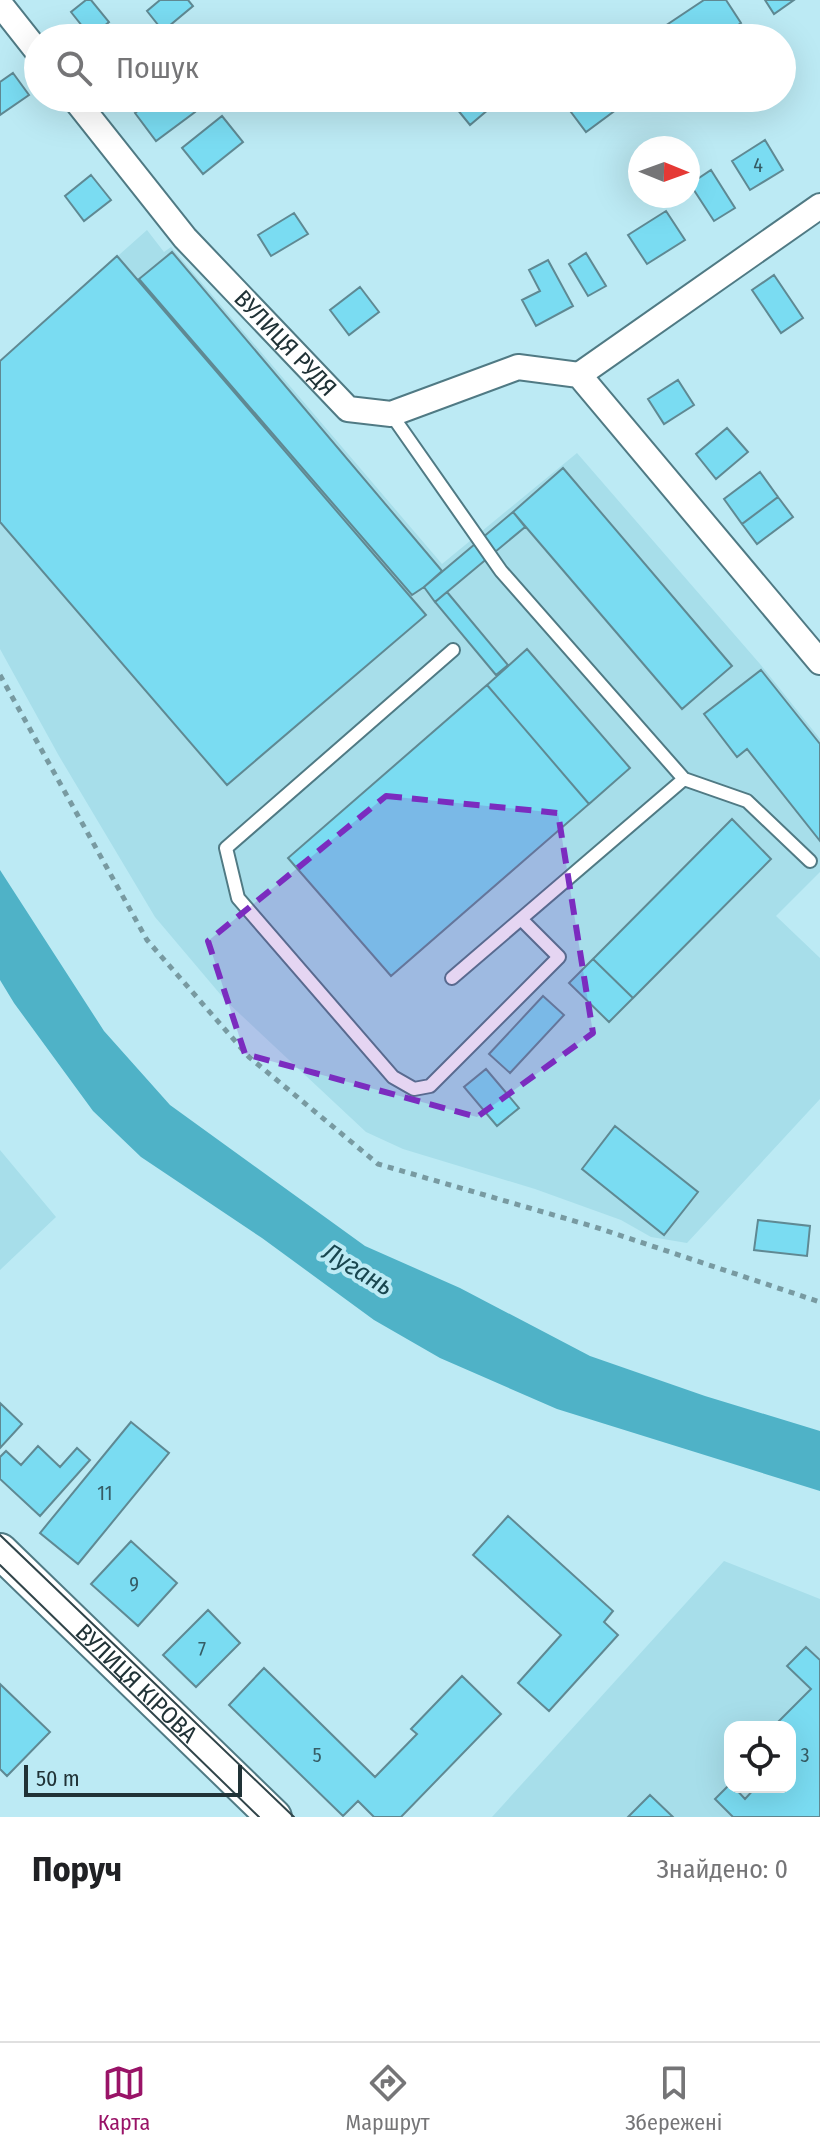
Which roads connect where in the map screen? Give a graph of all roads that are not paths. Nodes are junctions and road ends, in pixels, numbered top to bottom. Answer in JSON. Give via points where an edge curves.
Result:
{"nodes":[{"id":1,"x":0,"y":4,"type":"edge"},
{"id":2,"x":24,"y":34,"type":"edge"},
{"id":3,"x":85,"y":112,"type":"edge"},
{"id":4,"x":820,"y":206,"type":"edge"},
{"id":5,"x":579,"y":375,"type":"junction"},
{"id":6,"x":391,"y":414,"type":"junction"},
{"id":7,"x":453,"y":650,"type":"dead end"},
{"id":8,"x":820,"y":662,"type":"edge"},
{"id":9,"x":684,"y":779,"type":"junction"},
{"id":10,"x":810,"y":861,"type":"dead end"},
{"id":11,"x":521,"y":919,"type":"junction"},
{"id":12,"x":452,"y":978,"type":"dead end"},
{"id":13,"x":0,"y":1551,"type":"edge"},
{"id":14,"x":274,"y":1817,"type":"edge"}],
"edges":[{"from":1,"to":2,"type":"street"},
{"from":3,"to":6,"type":"street","name":"ВУЛИЦЯ РУДЯ","via":[[185,238],[348,409]]},
{"from":4,"to":5,"type":"street"},
{"from":5,"to":6,"type":"street","name":"ВУЛИЦЯ РУДЯ","via":[[518,367]]},
{"from":5,"to":8,"type":"street"},
{"from":6,"to":9,"type":"lane","via":[[501,571]]},
{"from":7,"to":11,"type":"lane","via":[[226,848],[238,898],[393,1077],[414,1089],[430,1086],[559,957]]},
{"from":9,"to":10,"type":"lane","via":[[747,801]]},
{"from":9,"to":11,"type":"lane"},
{"from":11,"to":12,"type":"lane"},
{"from":13,"to":14,"type":"street","name":"ВУЛИЦЯ КІРОВА"}]}
